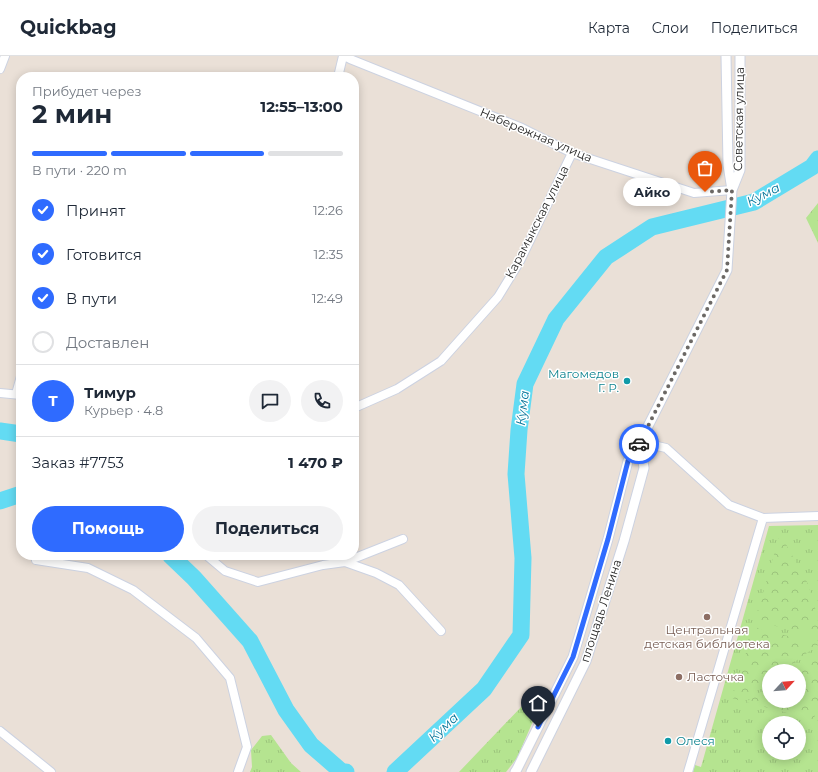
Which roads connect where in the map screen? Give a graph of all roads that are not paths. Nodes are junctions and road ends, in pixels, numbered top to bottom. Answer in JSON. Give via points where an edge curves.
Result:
{"nodes":[{"id":1,"x":6,"y":56,"type":"edge"},
{"id":2,"x":343,"y":56,"type":"edge"},
{"id":3,"x":726,"y":56,"type":"edge"},
{"id":4,"x":740,"y":56,"type":"edge"},
{"id":5,"x":0,"y":69,"type":"edge"},
{"id":6,"x":339,"y":72,"type":"edge"},
{"id":7,"x":572,"y":153,"type":"junction"},
{"id":8,"x":732,"y":190,"type":"junction"},
{"id":9,"x":0,"y":393,"type":"edge"},
{"id":10,"x":16,"y":394,"type":"edge"},
{"id":11,"x":359,"y":406,"type":"edge"},
{"id":12,"x":640,"y":442,"type":"junction"},
{"id":13,"x":818,"y":516,"type":"edge"},
{"id":14,"x":763,"y":518,"type":"junction"},
{"id":15,"x":403,"y":539,"type":"dead end"},
{"id":16,"x":359,"y":556,"type":"edge"},
{"id":17,"x":36,"y":560,"type":"dead end"},
{"id":18,"x":212,"y":560,"type":"edge"},
{"id":19,"x":350,"y":560,"type":"edge"},
{"id":20,"x":345,"y":562,"type":"junction"},
{"id":21,"x":441,"y":631,"type":"dead end"},
{"id":22,"x":0,"y":731,"type":"edge"},
{"id":23,"x":51,"y":772,"type":"edge"},
{"id":24,"x":238,"y":772,"type":"edge"},
{"id":25,"x":514,"y":772,"type":"edge"},
{"id":26,"x":532,"y":772,"type":"edge"},
{"id":27,"x":688,"y":772,"type":"edge"}],
"edges":[{"from":1,"to":5,"type":"street"},
{"from":2,"to":6,"type":"street"},
{"from":2,"to":7,"type":"street","name":"Набережная улица","via":[[522,128]]},
{"from":3,"to":8,"type":"street","name":"Советская улица","via":[[728,165]]},
{"from":4,"to":8,"type":"street","name":"Советская улица","via":[[740,170]]},
{"from":7,"to":8,"type":"street","name":"Набережная улица","via":[[694,193]]},
{"from":7,"to":11,"type":"street","name":"Карамыкская улица","via":[[520,261],[498,297],[441,360],[397,389]]},
{"from":8,"to":12,"type":"street","name":"площадь Ленина","via":[[727,270]]},
{"from":9,"to":10,"type":"street"},
{"from":12,"to":14,"type":"street","via":[[666,448],[729,505]]},
{"from":12,"to":25,"type":"street","name":"площадь Ленина","via":[[628,461],[573,657]]},
{"from":12,"to":26,"type":"street","name":"площадь Ленина","via":[[644,468],[586,660]]},
{"from":13,"to":14,"type":"street"},
{"from":14,"to":27,"type":"street"},
{"from":15,"to":16,"type":"street"},
{"from":17,"to":24,"type":"street","via":[[88,568],[133,590],[196,638],[230,678],[247,748]]},
{"from":18,"to":20,"type":"street","via":[[225,571],[258,582],[323,564]]},
{"from":19,"to":20,"type":"street"},
{"from":20,"to":21,"type":"street","via":[[399,584]]},
{"from":22,"to":23,"type":"street"}]}
